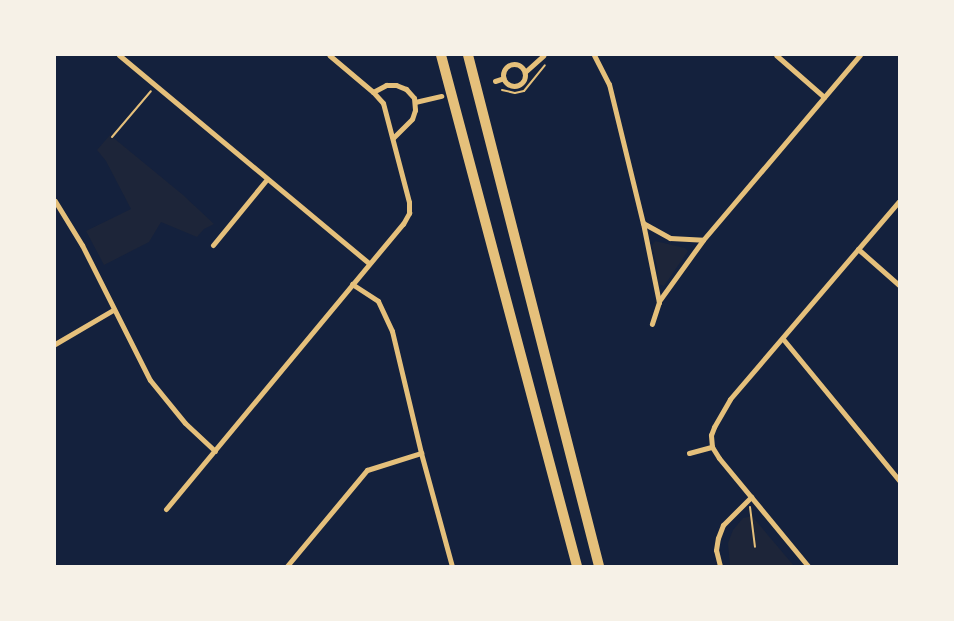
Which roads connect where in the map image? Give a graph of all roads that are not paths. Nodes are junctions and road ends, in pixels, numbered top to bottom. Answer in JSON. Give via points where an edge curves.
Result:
{"nodes":[{"id":1,"x":119,"y":55,"type":"edge"},
{"id":2,"x":329,"y":55,"type":"edge"},
{"id":3,"x":441,"y":55,"type":"edge"},
{"id":4,"x":468,"y":55,"type":"edge"},
{"id":5,"x":544,"y":55,"type":"edge"},
{"id":6,"x":594,"y":55,"type":"edge"},
{"id":7,"x":776,"y":55,"type":"edge"},
{"id":8,"x":860,"y":55,"type":"edge"},
{"id":9,"x":525,"y":72,"type":"junction"},
{"id":10,"x":504,"y":78,"type":"junction"},
{"id":11,"x":495,"y":81,"type":"dead end"},
{"id":12,"x":373,"y":92,"type":"junction"},
{"id":13,"x":441,"y":96,"type":"dead end"},
{"id":14,"x":824,"y":97,"type":"junction"},
{"id":15,"x":415,"y":102,"type":"junction"},
{"id":16,"x":393,"y":138,"type":"junction"},
{"id":17,"x":267,"y":179,"type":"junction"},
{"id":18,"x":55,"y":201,"type":"edge"},
{"id":19,"x":899,"y":201,"type":"edge"},
{"id":20,"x":644,"y":223,"type":"junction"},
{"id":21,"x":703,"y":240,"type":"junction"},
{"id":22,"x":213,"y":245,"type":"dead end"},
{"id":23,"x":858,"y":249,"type":"junction"},
{"id":24,"x":369,"y":263,"type":"junction"},
{"id":25,"x":352,"y":284,"type":"junction"},
{"id":26,"x":899,"y":285,"type":"edge"},
{"id":27,"x":659,"y":302,"type":"junction"},
{"id":28,"x":113,"y":310,"type":"junction"},
{"id":29,"x":652,"y":324,"type":"dead end"},
{"id":30,"x":783,"y":339,"type":"junction"},
{"id":31,"x":55,"y":344,"type":"edge"},
{"id":32,"x":712,"y":447,"type":"junction"},
{"id":33,"x":215,"y":451,"type":"junction"},
{"id":34,"x":689,"y":452,"type":"dead end"},
{"id":35,"x":421,"y":453,"type":"junction"},
{"id":36,"x":899,"y":480,"type":"edge"},
{"id":37,"x":750,"y":497,"type":"junction"},
{"id":38,"x":166,"y":509,"type":"dead end"},
{"id":39,"x":287,"y":566,"type":"edge"},
{"id":40,"x":452,"y":566,"type":"edge"},
{"id":41,"x":578,"y":566,"type":"edge"},
{"id":42,"x":599,"y":566,"type":"edge"},
{"id":43,"x":720,"y":566,"type":"edge"},
{"id":44,"x":808,"y":566,"type":"edge"}],
"edges":[{"from":1,"to":17,"type":"street"},
{"from":2,"to":12,"type":"street"},
{"from":3,"to":41,"type":"highway"},
{"from":4,"to":42,"type":"highway"},
{"from":5,"to":9,"type":"street"},
{"from":6,"to":20,"type":"street","via":[[609,84]]},
{"from":7,"to":14,"type":"street"},
{"from":8,"to":14,"type":"street"},
{"from":9,"to":10,"type":"street","via":[[519,85],[512,85]]},
{"from":9,"to":10,"type":"street","via":[[518,65],[511,64],[506,68]]},
{"from":10,"to":11,"type":"street"},
{"from":12,"to":15,"type":"street","via":[[386,85],[399,86],[412,94]]},
{"from":12,"to":16,"type":"street","via":[[385,109]]},
{"from":13,"to":15,"type":"street"},
{"from":14,"to":21,"type":"street"},
{"from":15,"to":16,"type":"street","via":[[412,119]]},
{"from":16,"to":24,"type":"street","via":[[409,213]]},
{"from":17,"to":22,"type":"street"},
{"from":17,"to":24,"type":"street"},
{"from":18,"to":28,"type":"street","via":[[82,245]]},
{"from":19,"to":23,"type":"street"},
{"from":20,"to":21,"type":"street","via":[[677,240]]},
{"from":20,"to":27,"type":"street"},
{"from":21,"to":27,"type":"street"},
{"from":23,"to":26,"type":"street"},
{"from":23,"to":30,"type":"street"},
{"from":24,"to":25,"type":"street"},
{"from":25,"to":33,"type":"street"},
{"from":25,"to":35,"type":"street","via":[[378,301],[392,332]]},
{"from":27,"to":29,"type":"street"},
{"from":28,"to":31,"type":"street"},
{"from":28,"to":33,"type":"street","via":[[150,380],[185,423]]},
{"from":30,"to":32,"type":"street","via":[[730,399],[714,427]]},
{"from":30,"to":36,"type":"street"},
{"from":32,"to":34,"type":"street"},
{"from":32,"to":37,"type":"street"},
{"from":33,"to":38,"type":"street"},
{"from":35,"to":39,"type":"street","via":[[367,470]]},
{"from":35,"to":40,"type":"street"},
{"from":37,"to":43,"type":"street","via":[[723,525],[716,550]]},
{"from":37,"to":44,"type":"street"}]}
